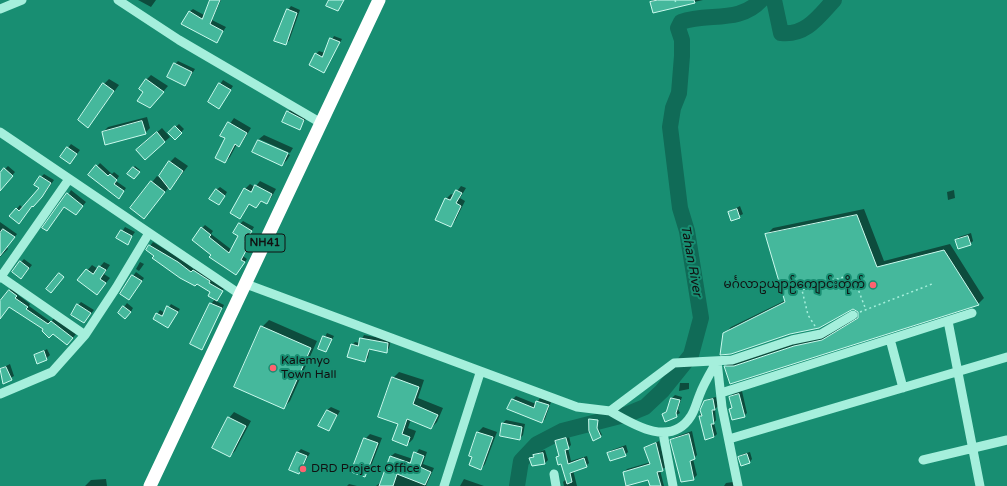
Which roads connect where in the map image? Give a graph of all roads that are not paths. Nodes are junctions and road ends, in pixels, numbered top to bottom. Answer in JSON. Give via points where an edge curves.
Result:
{"nodes":[{"id":1,"x":22,"y":0,"type":"edge"},
{"id":2,"x":118,"y":0,"type":"edge"},
{"id":3,"x":379,"y":0,"type":"edge"},
{"id":4,"x":0,"y":9,"type":"edge"},
{"id":5,"x":321,"y":123,"type":"junction"},
{"id":6,"x":0,"y":132,"type":"edge"},
{"id":7,"x":68,"y":179,"type":"junction"},
{"id":8,"x":148,"y":233,"type":"junction"},
{"id":9,"x":0,"y":277,"type":"edge"},
{"id":10,"x":243,"y":290,"type":"junction"},
{"id":11,"x":972,"y":313,"type":"dead end"},
{"id":12,"x":853,"y":315,"type":"road end"},
{"id":13,"x":948,"y":321,"type":"junction"},
{"id":14,"x":85,"y":335,"type":"junction"},
{"id":15,"x":890,"y":339,"type":"junction"},
{"id":16,"x":1007,"y":357,"type":"edge"},
{"id":17,"x":717,"y":361,"type":"junction"},
{"id":18,"x":959,"y":371,"type":"junction"},
{"id":19,"x":480,"y":373,"type":"junction"},
{"id":20,"x":903,"y":388,"type":"junction"},
{"id":21,"x":721,"y":393,"type":"junction"},
{"id":22,"x":0,"y":394,"type":"edge"},
{"id":23,"x":610,"y":411,"type":"junction"},
{"id":24,"x":663,"y":433,"type":"junction"},
{"id":25,"x":729,"y":439,"type":"junction"},
{"id":26,"x":1007,"y":440,"type":"edge"},
{"id":27,"x":973,"y":448,"type":"junction"},
{"id":28,"x":923,"y":460,"type":"dead end"},
{"id":29,"x":554,"y":474,"type":"dead end"},
{"id":30,"x":150,"y":486,"type":"edge"},
{"id":31,"x":444,"y":486,"type":"edge"},
{"id":32,"x":556,"y":486,"type":"edge"},
{"id":33,"x":673,"y":486,"type":"edge"},
{"id":34,"x":738,"y":486,"type":"edge"},
{"id":35,"x":980,"y":486,"type":"edge"}],
"edges":[{"from":1,"to":4,"type":"street"},
{"from":2,"to":5,"type":"street","via":[[179,40]]},
{"from":3,"to":5,"type":"highway","number":"NH41"},
{"from":5,"to":10,"type":"highway","number":"NH41"},
{"from":6,"to":7,"type":"street"},
{"from":7,"to":8,"type":"street"},
{"from":7,"to":9,"type":"street"},
{"from":8,"to":10,"type":"street"},
{"from":8,"to":14,"type":"street"},
{"from":9,"to":14,"type":"street"},
{"from":10,"to":19,"type":"street"},
{"from":10,"to":30,"type":"highway","number":"NH41"},
{"from":11,"to":13,"type":"street"},
{"from":12,"to":17,"type":"street","via":[[821,334],[792,340],[732,360]]},
{"from":13,"to":15,"type":"street"},
{"from":13,"to":18,"type":"street"},
{"from":14,"to":22,"type":"street","via":[[52,372]]},
{"from":15,"to":20,"type":"street"},
{"from":15,"to":21,"type":"street"},
{"from":16,"to":18,"type":"street"},
{"from":17,"to":21,"type":"street"},
{"from":17,"to":23,"type":"street","via":[[674,363]]},
{"from":17,"to":24,"type":"street","via":[[700,392],[691,417],[675,432]]},
{"from":18,"to":20,"type":"street"},
{"from":18,"to":27,"type":"street"},
{"from":19,"to":23,"type":"street","via":[[577,407]]},
{"from":19,"to":31,"type":"street"},
{"from":20,"to":25,"type":"street"},
{"from":21,"to":25,"type":"street"},
{"from":23,"to":24,"type":"street","via":[[633,425]]},
{"from":24,"to":33,"type":"street"},
{"from":25,"to":34,"type":"street"},
{"from":26,"to":27,"type":"street"},
{"from":27,"to":28,"type":"street"},
{"from":27,"to":35,"type":"street"},
{"from":29,"to":32,"type":"street"}]}
